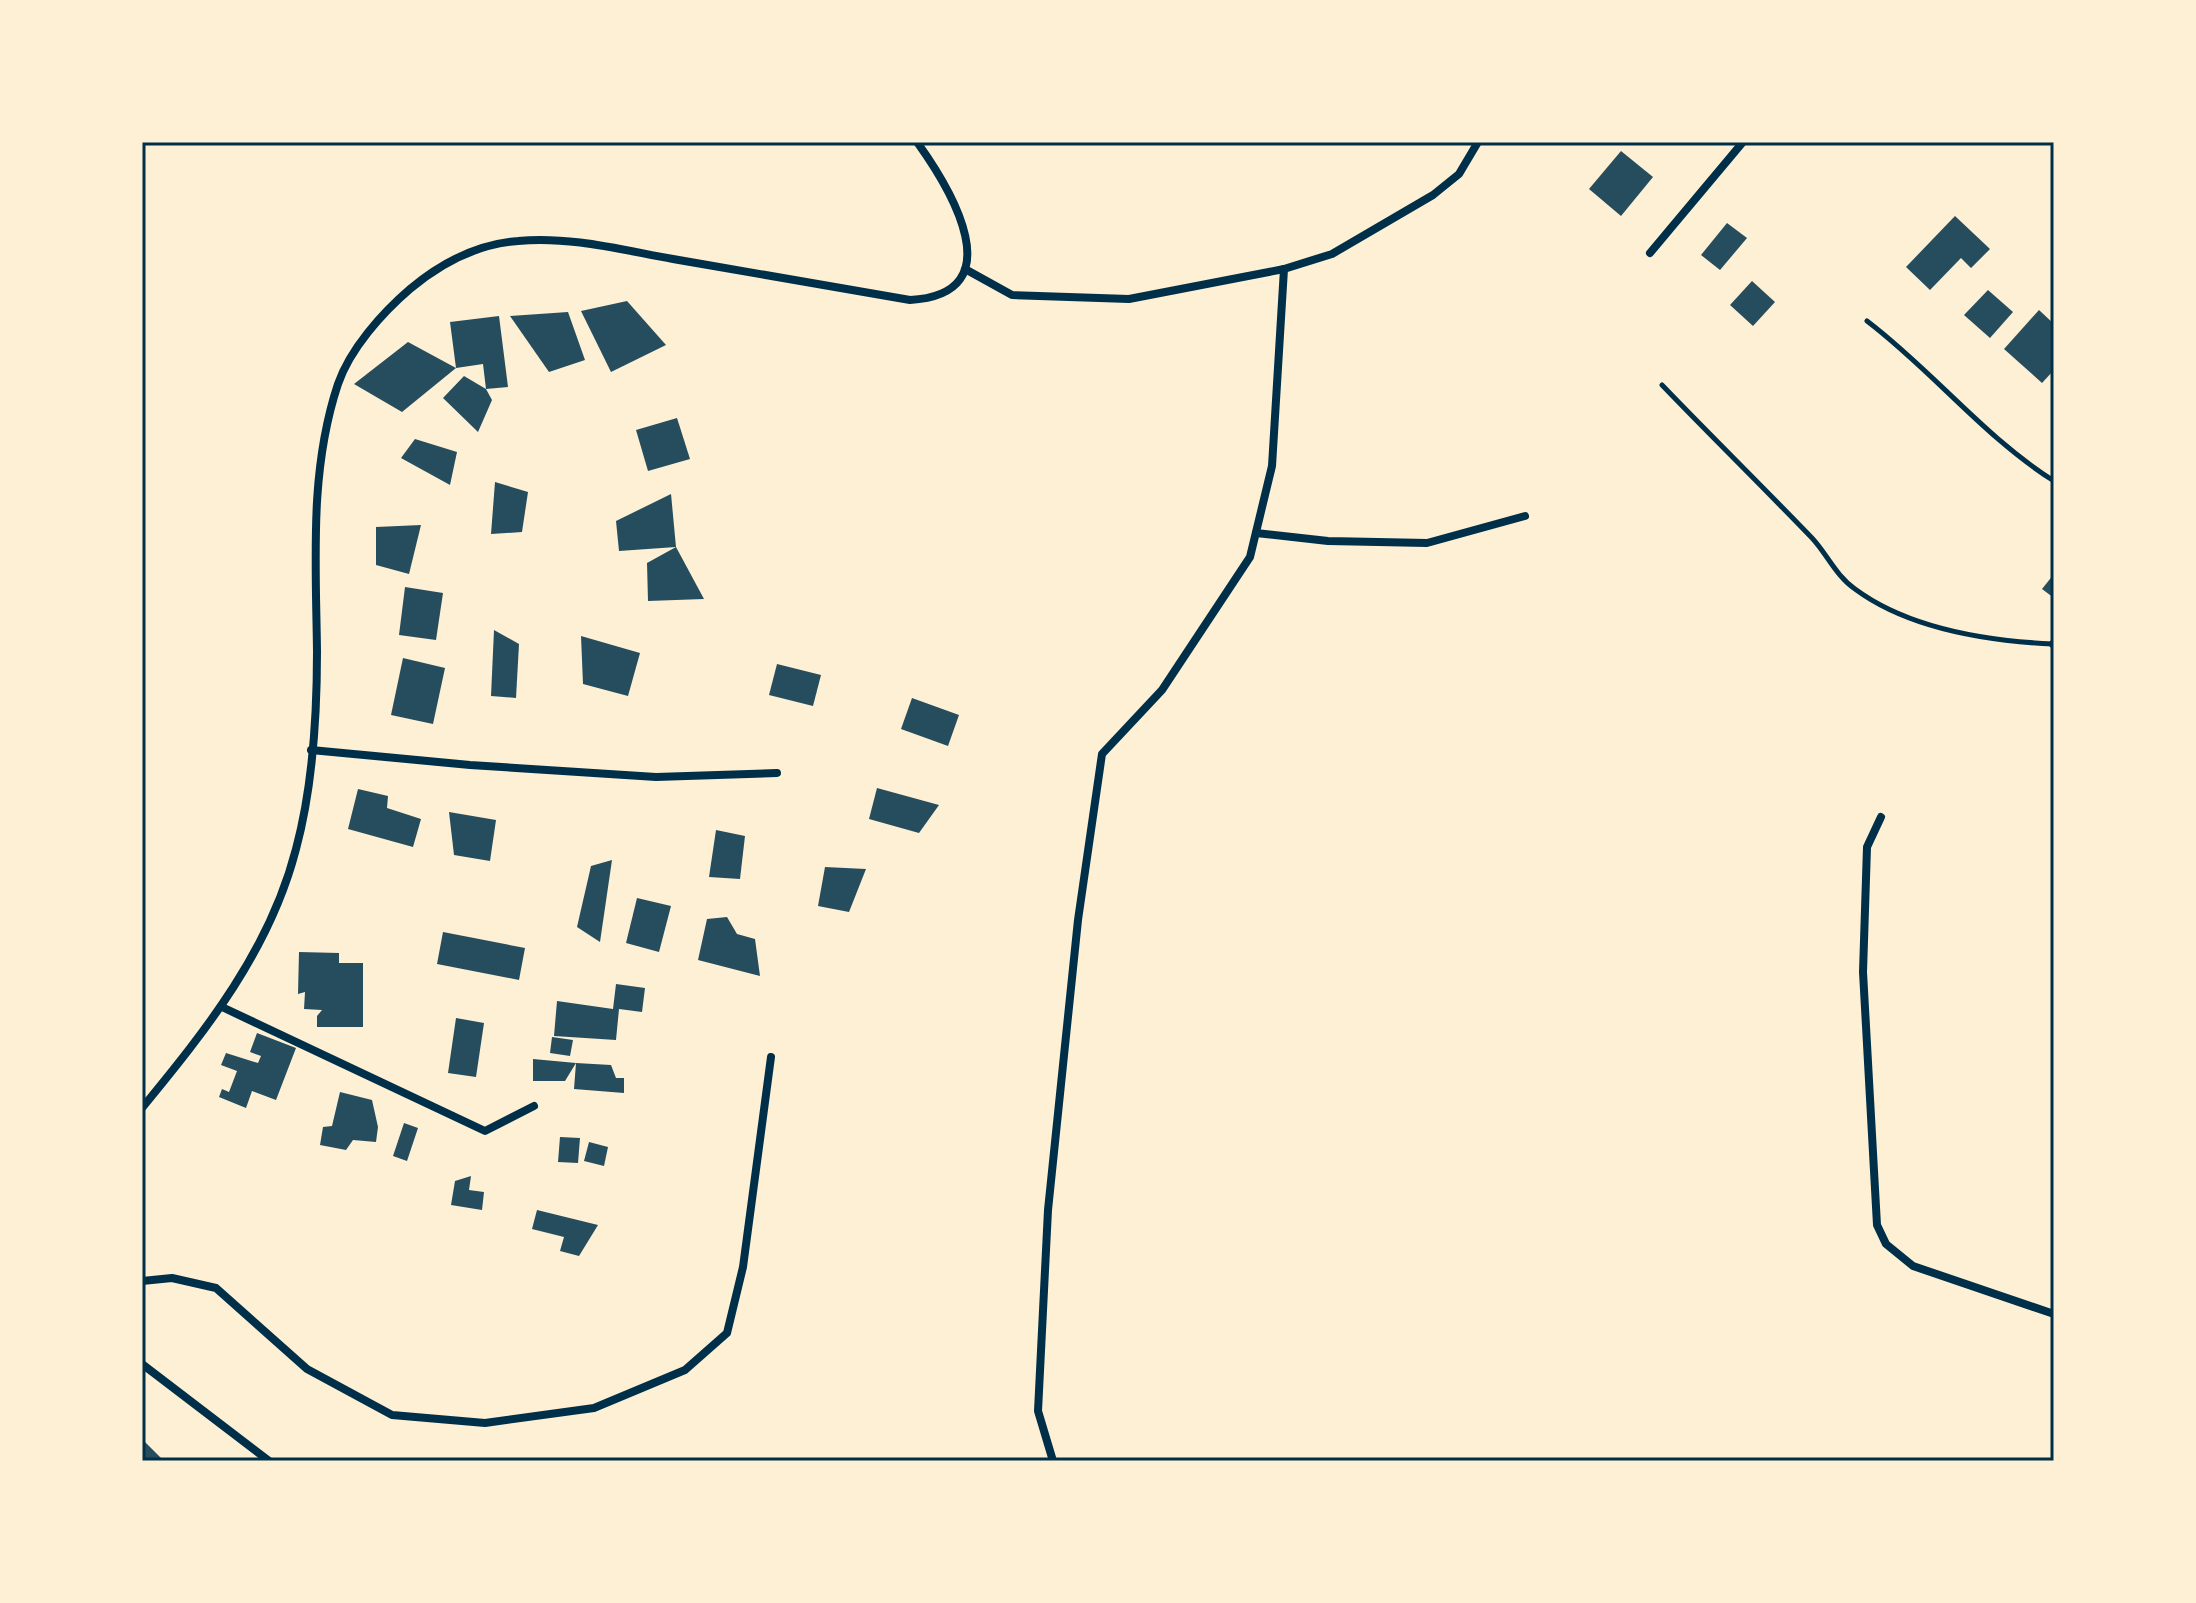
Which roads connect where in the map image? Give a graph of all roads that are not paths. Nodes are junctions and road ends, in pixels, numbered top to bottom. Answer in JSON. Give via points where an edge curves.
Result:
{"nodes":[{"id":1,"x":917,"y":142,"type":"edge"},
{"id":2,"x":1478,"y":142,"type":"edge"},
{"id":3,"x":1743,"y":142,"type":"edge"},
{"id":4,"x":1650,"y":253,"type":"dead end"},
{"id":5,"x":965,"y":269,"type":"junction"},
{"id":6,"x":1284,"y":269,"type":"junction"},
{"id":7,"x":1867,"y":321,"type":"dead end"},
{"id":8,"x":1662,"y":385,"type":"dead end"},
{"id":9,"x":2054,"y":481,"type":"edge"},
{"id":10,"x":1525,"y":516,"type":"dead end"},
{"id":11,"x":1256,"y":533,"type":"junction"},
{"id":12,"x":2054,"y":644,"type":"edge"},
{"id":13,"x":311,"y":750,"type":"junction"},
{"id":14,"x":777,"y":773,"type":"dead end"},
{"id":15,"x":1881,"y":817,"type":"dead end"},
{"id":16,"x":222,"y":1007,"type":"junction"},
{"id":17,"x":771,"y":1057,"type":"dead end"},
{"id":18,"x":534,"y":1106,"type":"dead end"},
{"id":19,"x":142,"y":1108,"type":"edge"},
{"id":20,"x":142,"y":1281,"type":"edge"},
{"id":21,"x":2054,"y":1314,"type":"edge"},
{"id":22,"x":142,"y":1364,"type":"edge"},
{"id":23,"x":269,"y":1461,"type":"edge"},
{"id":24,"x":1053,"y":1461,"type":"edge"}],
"edges":[{"from":1,"to":5,"type":"street","via":[[968,235]]},
{"from":2,"to":6,"type":"street","via":[[1459,174],[1433,195],[1332,254]]},
{"from":3,"to":4,"type":"street"},
{"from":5,"to":6,"type":"street","via":[[1012,295],[1129,299]]},
{"from":5,"to":13,"type":"street","via":[[941,292],[910,300],[548,239],[482,248],[444,263],[397,300],[365,337],[339,381],[323,446],[314,570],[317,654]]},
{"from":6,"to":11,"type":"street","via":[[1272,466]]},
{"from":7,"to":9,"type":"lane","via":[[1911,354],[2017,458]]},
{"from":8,"to":12,"type":"lane","via":[[1856,590],[1960,632]]},
{"from":10,"to":11,"type":"street","via":[[1427,543]]},
{"from":11,"to":24,"type":"street","via":[[1250,557],[1162,690],[1102,754],[1078,920],[1048,1210],[1038,1411]]},
{"from":13,"to":14,"type":"street","via":[[656,777]]},
{"from":13,"to":16,"type":"street","via":[[309,788],[282,898]]},
{"from":15,"to":21,"type":"street","via":[[1867,847],[1863,972],[1877,1225],[1886,1244],[1913,1266]]},
{"from":16,"to":18,"type":"street","via":[[485,1131]]},
{"from":16,"to":19,"type":"street"},
{"from":17,"to":20,"type":"street","via":[[743,1267],[727,1333],[685,1370],[594,1408],[485,1423],[392,1415],[307,1369],[216,1288],[172,1278]]},
{"from":22,"to":23,"type":"street"}]}
